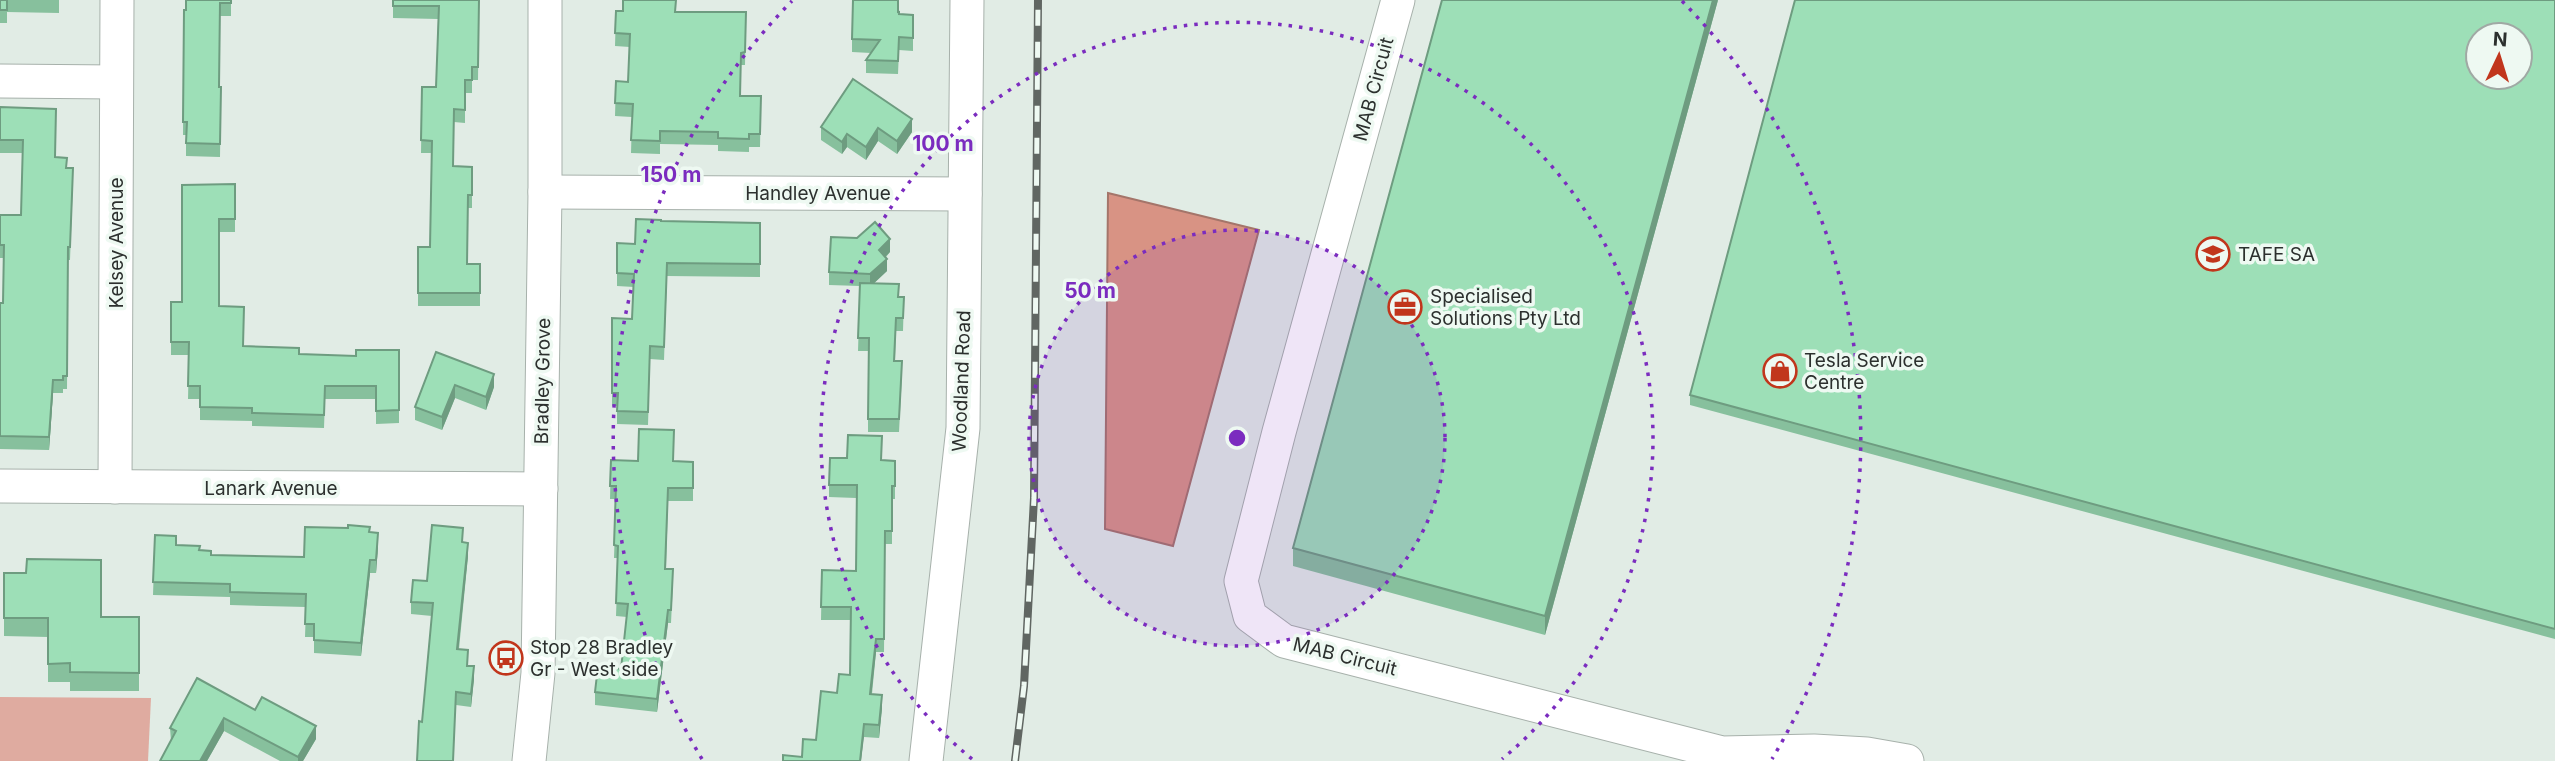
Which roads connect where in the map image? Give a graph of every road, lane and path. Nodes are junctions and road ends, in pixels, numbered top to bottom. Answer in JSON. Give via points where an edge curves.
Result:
{"nodes":[{"id":1,"x":117,"y":0,"type":"edge"},
{"id":2,"x":545,"y":0,"type":"edge"},
{"id":3,"x":967,"y":0,"type":"edge"},
{"id":4,"x":1398,"y":0,"type":"edge"},
{"id":5,"x":0,"y":81,"type":"edge"},
{"id":6,"x":116,"y":82,"type":"junction"},
{"id":7,"x":545,"y":192,"type":"junction"},
{"id":8,"x":965,"y":194,"type":"junction"},
{"id":9,"x":0,"y":486,"type":"edge"},
{"id":10,"x":115,"y":487,"type":"junction"},
{"id":11,"x":541,"y":489,"type":"junction"},
{"id":12,"x":529,"y":761,"type":"edge"},
{"id":13,"x":926,"y":761,"type":"edge"},
{"id":14,"x":1907,"y":761,"type":"edge"}],
"edges":[{"from":1,"to":6,"type":"street","name":"Kelsey Avenue"},
{"from":2,"to":7,"type":"street","name":"Bradley Grove"},
{"from":3,"to":8,"type":"street","name":"Woodland Road"},
{"from":4,"to":14,"type":"street","name":"MAB Circuit","via":[[1241,581],[1250,616],[1284,641],[1723,753],[1814,751]]},
{"from":5,"to":6,"type":"street"},
{"from":6,"to":10,"type":"street","name":"Kelsey Avenue"},
{"from":7,"to":8,"type":"street","name":"Handley Avenue"},
{"from":7,"to":11,"type":"street","name":"Bradley Grove"},
{"from":8,"to":13,"type":"street","name":"Woodland Road","via":[[963,428]]},
{"from":9,"to":10,"type":"street","name":"Lanark Avenue"},
{"from":10,"to":11,"type":"street","name":"Lanark Avenue"},
{"from":11,"to":12,"type":"street","name":"Bradley Grove","via":[[538,673]]}]}
